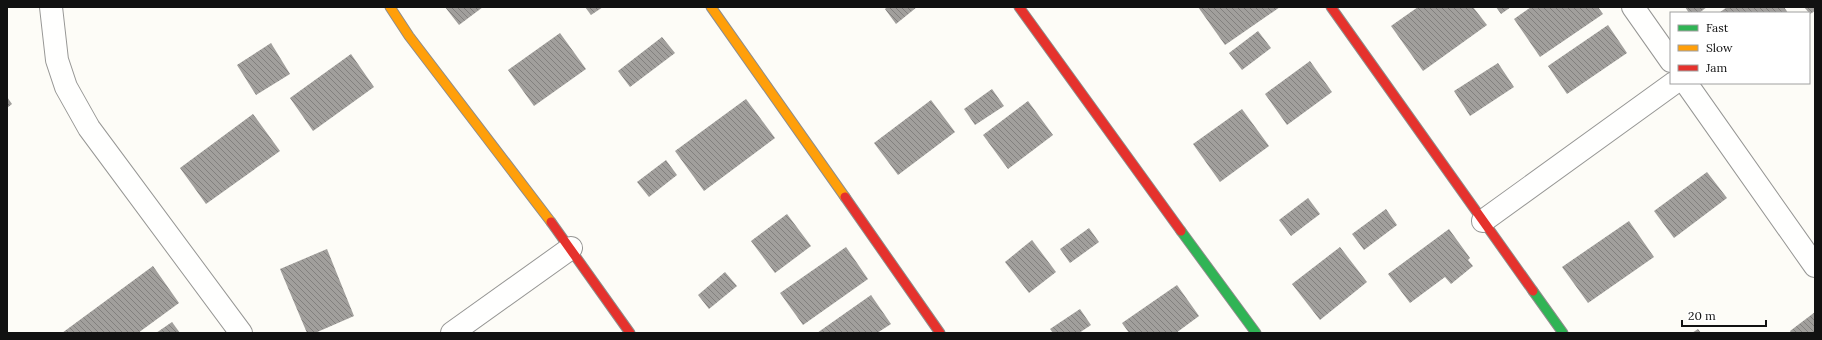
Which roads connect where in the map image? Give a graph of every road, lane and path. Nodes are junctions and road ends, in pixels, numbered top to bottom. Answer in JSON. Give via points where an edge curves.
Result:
{"nodes":[{"id":1,"x":51,"y":7,"type":"edge"},
{"id":2,"x":390,"y":7,"type":"edge"},
{"id":3,"x":711,"y":7,"type":"edge"},
{"id":4,"x":1019,"y":7,"type":"edge"},
{"id":5,"x":1331,"y":7,"type":"edge"},
{"id":6,"x":1633,"y":7,"type":"edge"},
{"id":7,"x":1670,"y":60,"type":"edge"},
{"id":8,"x":1673,"y":84,"type":"edge"},
{"id":9,"x":1687,"y":84,"type":"edge"},
{"id":10,"x":1482,"y":221,"type":"junction"},
{"id":11,"x":571,"y":248,"type":"junction"},
{"id":12,"x":1815,"y":266,"type":"edge"},
{"id":13,"x":241,"y":333,"type":"edge"},
{"id":14,"x":452,"y":333,"type":"edge"},
{"id":15,"x":630,"y":333,"type":"edge"},
{"id":16,"x":940,"y":333,"type":"edge"},
{"id":17,"x":1256,"y":333,"type":"edge"},
{"id":18,"x":1562,"y":333,"type":"edge"}],
"edges":[{"from":1,"to":13,"type":"street","via":[[57,60],[66,87],[89,128]]},
{"from":2,"to":11,"type":"street","via":[[409,36]]},
{"from":3,"to":16,"type":"street"},
{"from":4,"to":17,"type":"street"},
{"from":5,"to":10,"type":"street"},
{"from":6,"to":7,"type":"street"},
{"from":8,"to":10,"type":"street"},
{"from":9,"to":12,"type":"street"},
{"from":10,"to":18,"type":"street"},
{"from":11,"to":14,"type":"street"},
{"from":11,"to":15,"type":"street"}]}
